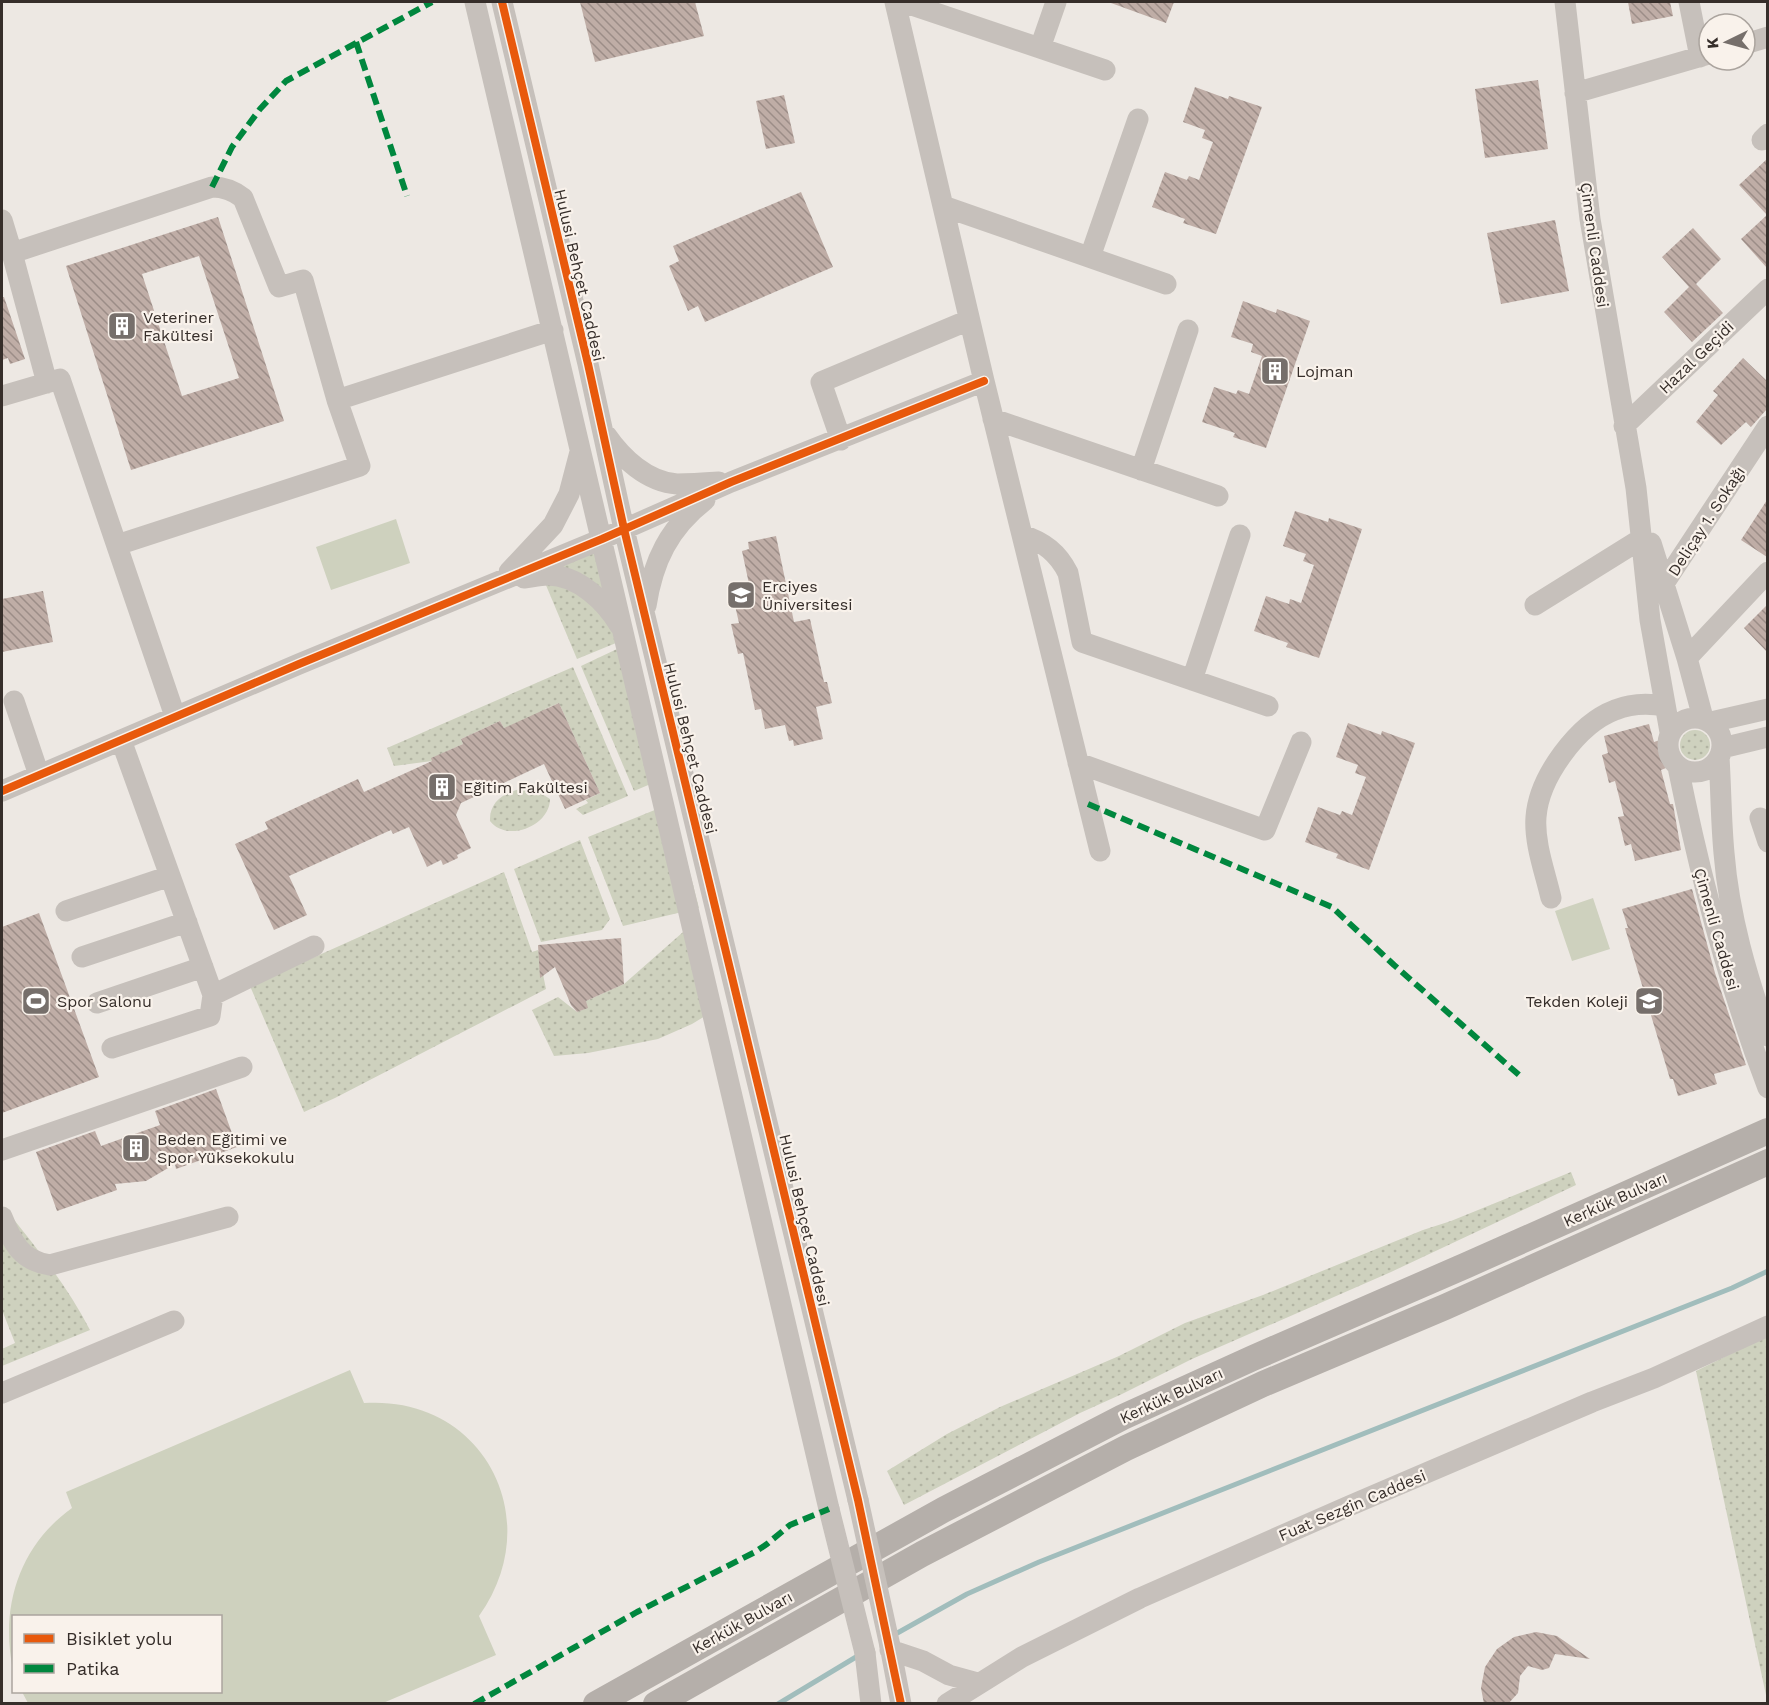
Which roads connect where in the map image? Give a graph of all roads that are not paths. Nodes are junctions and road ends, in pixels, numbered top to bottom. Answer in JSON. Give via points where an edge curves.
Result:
{"nodes":[{"id":1,"x":475,"y":2,"type":"edge"},
{"id":2,"x":502,"y":2,"type":"edge"},
{"id":3,"x":895,"y":2,"type":"edge"},
{"id":4,"x":903,"y":2,"type":"edge"},
{"id":5,"x":1056,"y":2,"type":"edge"},
{"id":6,"x":1565,"y":2,"type":"edge"},
{"id":7,"x":1689,"y":2,"type":"edge"},
{"id":8,"x":1697,"y":28,"type":"edge"},
{"id":9,"x":1040,"y":48,"type":"junction"},
{"id":10,"x":1697,"y":57,"type":"edge"},
{"id":11,"x":1105,"y":70,"type":"dead end"},
{"id":12,"x":1575,"y":93,"type":"junction"},
{"id":13,"x":1138,"y":118,"type":"dead end"},
{"id":14,"x":943,"y":206,"type":"junction"},
{"id":15,"x":2,"y":220,"type":"edge"},
{"id":16,"x":12,"y":253,"type":"junction"},
{"id":17,"x":1090,"y":257,"type":"junction"},
{"id":18,"x":1166,"y":284,"type":"dead end"},
{"id":19,"x":1767,"y":289,"type":"edge"},
{"id":20,"x":969,"y":320,"type":"junction"},
{"id":21,"x":553,"y":330,"type":"junction"},
{"id":22,"x":1188,"y":330,"type":"dead end"},
{"id":23,"x":984,"y":381,"type":"junction"},
{"id":24,"x":47,"y":383,"type":"junction"},
{"id":25,"x":2,"y":396,"type":"edge"},
{"id":26,"x":337,"y":400,"type":"junction"},
{"id":27,"x":993,"y":419,"type":"junction"},
{"id":28,"x":1624,"y":426,"type":"junction"},
{"id":29,"x":1767,"y":426,"type":"edge"},
{"id":30,"x":602,"y":430,"type":"junction"},
{"id":31,"x":841,"y":440,"type":"junction"},
{"id":32,"x":581,"y":447,"type":"junction"},
{"id":33,"x":1141,"y":470,"type":"junction"},
{"id":34,"x":731,"y":482,"type":"junction"},
{"id":35,"x":1636,"y":488,"type":"junction"},
{"id":36,"x":1218,"y":496,"type":"dead end"},
{"id":37,"x":624,"y":529,"type":"junction"},
{"id":38,"x":1022,"y":535,"type":"junction"},
{"id":39,"x":1240,"y":535,"type":"dead end"},
{"id":40,"x":603,"y":538,"type":"junction"},
{"id":41,"x":1641,"y":539,"type":"junction"},
{"id":42,"x":117,"y":545,"type":"junction"},
{"id":43,"x":1767,"y":572,"type":"edge"},
{"id":44,"x":500,"y":580,"type":"junction"},
{"id":45,"x":1664,"y":585,"type":"junction"},
{"id":46,"x":1535,"y":605,"type":"dead end"},
{"id":47,"x":645,"y":612,"type":"junction"},
{"id":48,"x":625,"y":634,"type":"junction"},
{"id":49,"x":1687,"y":658,"type":"junction"},
{"id":50,"x":1192,"y":680,"type":"junction"},
{"id":51,"x":15,"y":701,"type":"dead end"},
{"id":52,"x":1665,"y":705,"type":"junction"},
{"id":53,"x":1268,"y":706,"type":"dead end"},
{"id":54,"x":1763,"y":706,"type":"edge"},
{"id":55,"x":175,"y":716,"type":"junction"},
{"id":56,"x":1707,"y":720,"type":"junction"},
{"id":57,"x":1670,"y":732,"type":"junction"},
{"id":58,"x":1767,"y":737,"type":"edge"},
{"id":59,"x":121,"y":740,"type":"junction"},
{"id":60,"x":1301,"y":742,"type":"dead end"},
{"id":61,"x":1721,"y":753,"type":"junction"},
{"id":62,"x":1078,"y":763,"type":"junction"},
{"id":63,"x":1678,"y":767,"type":"junction"},
{"id":64,"x":39,"y":775,"type":"junction"},
{"id":65,"x":2,"y":791,"type":"edge"},
{"id":66,"x":1760,"y":818,"type":"dead end"},
{"id":67,"x":1767,"y":842,"type":"edge"},
{"id":68,"x":1100,"y":851,"type":"dead end"},
{"id":69,"x":170,"y":876,"type":"junction"},
{"id":70,"x":1551,"y":898,"type":"dead end"},
{"id":71,"x":66,"y":911,"type":"dead end"},
{"id":72,"x":187,"y":922,"type":"junction"},
{"id":73,"x":314,"y":946,"type":"dead end"},
{"id":74,"x":82,"y":957,"type":"dead end"},
{"id":75,"x":204,"y":968,"type":"junction"},
{"id":76,"x":1760,"y":992,"type":"edge"},
{"id":77,"x":213,"y":995,"type":"junction"},
{"id":78,"x":97,"y":1003,"type":"dead end"},
{"id":79,"x":1766,"y":1030,"type":"edge"},
{"id":80,"x":112,"y":1048,"type":"dead end"},
{"id":81,"x":242,"y":1067,"type":"dead end"},
{"id":82,"x":1767,"y":1088,"type":"edge"},
{"id":83,"x":1767,"y":1131,"type":"edge"},
{"id":84,"x":2,"y":1150,"type":"edge"},
{"id":85,"x":1767,"y":1162,"type":"edge"},
{"id":86,"x":2,"y":1217,"type":"edge"},
{"id":87,"x":228,"y":1217,"type":"dead end"},
{"id":88,"x":174,"y":1321,"type":"dead end"},
{"id":89,"x":1767,"y":1326,"type":"edge"},
{"id":90,"x":2,"y":1393,"type":"edge"},
{"id":91,"x":890,"y":1648,"type":"junction"},
{"id":92,"x":978,"y":1683,"type":"junction"},
{"id":93,"x":596,"y":1704,"type":"edge"},
{"id":94,"x":656,"y":1704,"type":"edge"},
{"id":95,"x":871,"y":1704,"type":"edge"},
{"id":96,"x":901,"y":1704,"type":"edge"},
{"id":97,"x":946,"y":1704,"type":"edge"}],
"edges":[{"from":1,"to":21,"type":"street"},
{"from":2,"to":30,"type":"street","name":"Hulusi Behçet Caddesi"},
{"from":3,"to":14,"type":"street"},
{"from":4,"to":9,"type":"street"},
{"from":5,"to":9,"type":"street"},
{"from":6,"to":12,"type":"street","name":"Çimenli Caddesi"},
{"from":7,"to":8,"type":"street"},
{"from":9,"to":11,"type":"street"},
{"from":10,"to":12,"type":"street"},
{"from":12,"to":28,"type":"street","name":"Çimenli Caddesi","via":[[1593,240]]},
{"from":13,"to":17,"type":"street"},
{"from":14,"to":17,"type":"street"},
{"from":14,"to":20,"type":"street"},
{"from":15,"to":16,"type":"street"},
{"from":16,"to":24,"type":"street"},
{"from":16,"to":26,"type":"street","via":[[212,187],[236,193],[243,198],[279,287],[303,280]]},
{"from":17,"to":18,"type":"street"},
{"from":19,"to":28,"type":"street","name":"Hazal Geçidi"},
{"from":20,"to":23,"type":"street"},
{"from":20,"to":31,"type":"street","via":[[821,382]]},
{"from":21,"to":26,"type":"street"},
{"from":21,"to":32,"type":"street"},
{"from":22,"to":33,"type":"street"},
{"from":23,"to":27,"type":"street"},
{"from":23,"to":31,"type":"street"},
{"from":24,"to":25,"type":"street"},
{"from":24,"to":42,"type":"street","via":[[60,379]]},
{"from":26,"to":42,"type":"street","via":[[360,466]]},
{"from":27,"to":33,"type":"street"},
{"from":27,"to":38,"type":"street"},
{"from":28,"to":35,"type":"street","name":"Çimenli Caddesi"},
{"from":29,"to":45,"type":"street","name":"Deliçay 1. Sokağı"},
{"from":30,"to":34,"type":"street","via":[[629,462],[652,477],[676,484]]},
{"from":30,"to":37,"type":"street","name":"Hulusi Behçet Caddesi"},
{"from":31,"to":34,"type":"street"},
{"from":32,"to":40,"type":"street"},
{"from":32,"to":44,"type":"street","via":[[571,486],[553,525]]},
{"from":33,"to":36,"type":"street"},
{"from":34,"to":37,"type":"street"},
{"from":34,"to":47,"type":"street","via":[[688,514],[672,533],[654,572]]},
{"from":35,"to":41,"type":"street","name":"Çimenli Caddesi"},
{"from":35,"to":45,"type":"street","name":"Çimenli Caddesi"},
{"from":37,"to":40,"type":"street"},
{"from":37,"to":47,"type":"street","name":"Hulusi Behçet Caddesi"},
{"from":38,"to":50,"type":"street","via":[[1044,544],[1064,565],[1082,642]]},
{"from":38,"to":62,"type":"street"},
{"from":39,"to":50,"type":"street"},
{"from":40,"to":44,"type":"street"},
{"from":40,"to":48,"type":"street"},
{"from":41,"to":46,"type":"street"},
{"from":41,"to":52,"type":"street","name":"Çimenli Caddesi"},
{"from":42,"to":55,"type":"street"},
{"from":43,"to":49,"type":"street"},
{"from":44,"to":48,"type":"street","via":[[549,575],[573,582],[606,606]]},
{"from":44,"to":55,"type":"street"},
{"from":45,"to":49,"type":"street","name":"Çimenli Caddesi"},
{"from":47,"to":91,"type":"street","name":"Hulusi Behçet Caddesi","bridge":true},
{"from":48,"to":95,"type":"street","bridge":true,"via":[[866,1653]]},
{"from":49,"to":56,"type":"street","name":"Çimenli Caddesi"},
{"from":50,"to":53,"type":"street"},
{"from":51,"to":64,"type":"street"},
{"from":52,"to":57,"type":"street","name":"Çimenli Caddesi"},
{"from":52,"to":70,"type":"street","via":[[1638,704],[1603,716],[1566,750],[1546,780],[1537,805],[1536,832]]},
{"from":54,"to":56,"type":"street"},
{"from":55,"to":59,"type":"street"},
{"from":56,"to":57,"type":"street","via":[[1684,719]]},
{"from":56,"to":61,"type":"street","via":[[1722,738]]},
{"from":57,"to":63,"type":"street","via":[[1668,751]]},
{"from":58,"to":61,"type":"street"},
{"from":59,"to":64,"type":"street"},
{"from":59,"to":69,"type":"street"},
{"from":60,"to":62,"type":"street","via":[[1265,830]]},
{"from":61,"to":63,"type":"street","via":[[1706,770],[1696,772]]},
{"from":61,"to":76,"type":"street","name":"Çimenli Caddesi","via":[[1728,887],[1741,951]]},
{"from":62,"to":68,"type":"street"},
{"from":63,"to":82,"type":"street","name":"Çimenli Caddesi","via":[[1719,940]]},
{"from":64,"to":65,"type":"street"},
{"from":66,"to":67,"type":"street"},
{"from":69,"to":71,"type":"street"},
{"from":69,"to":72,"type":"street"},
{"from":72,"to":74,"type":"street"},
{"from":72,"to":75,"type":"street"},
{"from":73,"to":77,"type":"street"},
{"from":75,"to":77,"type":"street"},
{"from":75,"to":78,"type":"street"},
{"from":76,"to":79,"type":"street","name":"Çimenli Caddesi"},
{"from":77,"to":80,"type":"street","via":[[210,1016]]},
{"from":81,"to":84,"type":"street"},
{"from":83,"to":93,"type":"main road","name":"Kerkük Bulvarı","via":[[1123,1417],[943,1510]]},
{"from":85,"to":94,"type":"main road","name":"Kerkük Bulvarı","via":[[1126,1448],[922,1554]]},
{"from":86,"to":87,"type":"street","via":[[20,1251],[34,1262],[50,1265]]},
{"from":88,"to":90,"type":"street"},
{"from":89,"to":92,"type":"street","name":"Fuat Sezgin Caddesi","via":[[1140,1598],[1080,1626]]},
{"from":91,"to":92,"type":"street","via":[[949,1675]]},
{"from":91,"to":96,"type":"street","name":"Hulusi Behçet Caddesi"},
{"from":92,"to":97,"type":"street","name":"Fuat Sezgin Caddesi"}]}
